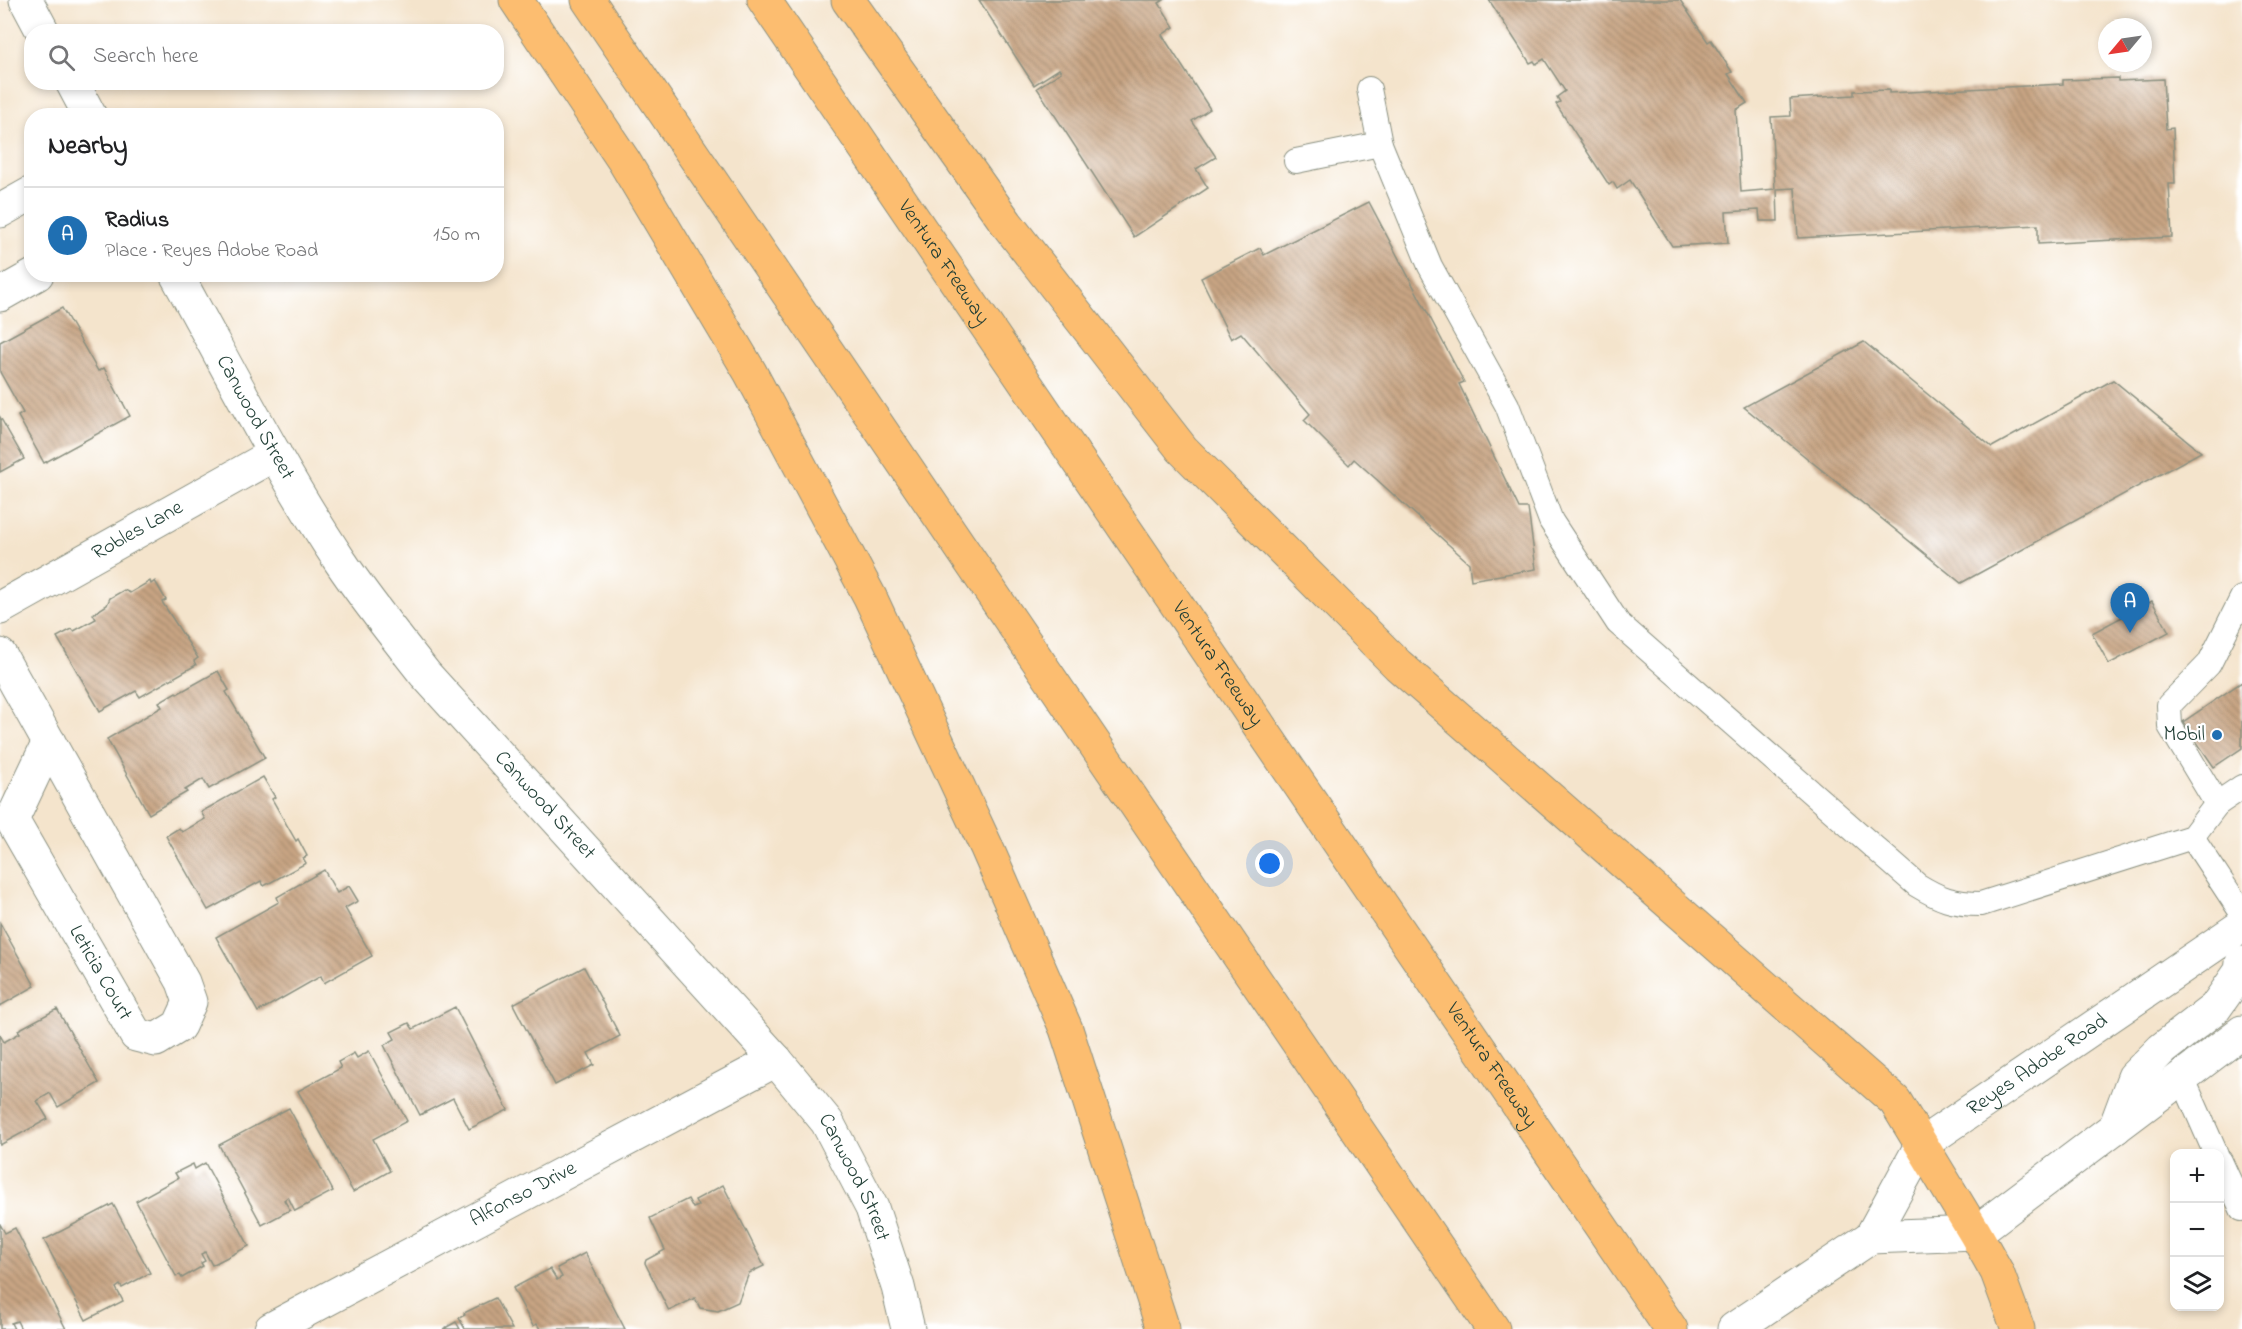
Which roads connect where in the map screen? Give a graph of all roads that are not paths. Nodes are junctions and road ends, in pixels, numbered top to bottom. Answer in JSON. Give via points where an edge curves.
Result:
{"nodes":[{"id":1,"x":26,"y":0,"type":"edge"},
{"id":2,"x":516,"y":0,"type":"edge"},
{"id":3,"x":588,"y":0,"type":"edge"},
{"id":4,"x":764,"y":0,"type":"edge"},
{"id":5,"x":848,"y":0,"type":"edge"},
{"id":6,"x":39,"y":24,"type":"edge"},
{"id":7,"x":1369,"y":89,"type":"dead end"},
{"id":8,"x":76,"y":90,"type":"edge"},
{"id":9,"x":86,"y":108,"type":"edge"},
{"id":10,"x":1380,"y":144,"type":"junction"},
{"id":11,"x":1296,"y":161,"type":"dead end"},
{"id":12,"x":24,"y":198,"type":"edge"},
{"id":13,"x":0,"y":211,"type":"edge"},
{"id":14,"x":24,"y":281,"type":"edge"},
{"id":15,"x":180,"y":282,"type":"edge"},
{"id":16,"x":0,"y":295,"type":"edge"},
{"id":17,"x":275,"y":454,"type":"junction"},
{"id":18,"x":2242,"y":597,"type":"edge"},
{"id":19,"x":0,"y":608,"type":"edge"},
{"id":20,"x":0,"y":655,"type":"edge"},
{"id":21,"x":49,"y":742,"type":"junction"},
{"id":22,"x":2242,"y":787,"type":"edge"},
{"id":23,"x":2217,"y":804,"type":"junction"},
{"id":24,"x":2192,"y":837,"type":"junction"},
{"id":25,"x":2242,"y":913,"type":"edge"},
{"id":26,"x":2242,"y":926,"type":"edge"},
{"id":27,"x":2242,"y":963,"type":"edge"},
{"id":28,"x":2242,"y":1032,"type":"edge"},
{"id":29,"x":776,"y":1060,"type":"junction"},
{"id":30,"x":2182,"y":1077,"type":"junction"},
{"id":31,"x":2115,"y":1128,"type":"junction"},
{"id":32,"x":1922,"y":1144,"type":"junction"},
{"id":33,"x":2214,"y":1149,"type":"edge"},
{"id":34,"x":2224,"y":1170,"type":"edge"},
{"id":35,"x":2242,"y":1209,"type":"edge"},
{"id":36,"x":1975,"y":1233,"type":"junction"},
{"id":37,"x":1859,"y":1245,"type":"junction"},
{"id":38,"x":271,"y":1329,"type":"edge"},
{"id":39,"x":908,"y":1329,"type":"edge"},
{"id":40,"x":1163,"y":1329,"type":"edge"},
{"id":41,"x":1493,"y":1329,"type":"edge"},
{"id":42,"x":1671,"y":1329,"type":"edge"},
{"id":43,"x":1734,"y":1329,"type":"edge"},
{"id":44,"x":2018,"y":1329,"type":"edge"}],
"edges":[{"from":1,"to":6,"type":"street"},
{"from":2,"to":40,"type":"highway","via":[[624,160],[744,362],[870,597],[1066,1029]]},
{"from":3,"to":41,"type":"highway"},
{"from":4,"to":42,"type":"highway","name":"Ventura Freeway"},
{"from":5,"to":32,"type":"highway","via":[[1007,224],[1182,449],[1398,665],[1895,1101]]},
{"from":7,"to":10,"type":"lane"},
{"from":8,"to":9,"type":"street"},
{"from":10,"to":11,"type":"lane"},
{"from":10,"to":24,"type":"lane","via":[[1430,266],[1508,405],[1551,521],[1618,623],[1917,885],[1959,904],[1981,904]]},
{"from":12,"to":13,"type":"street"},
{"from":14,"to":16,"type":"street"},
{"from":15,"to":17,"type":"street","name":"Canwood Street"},
{"from":17,"to":19,"type":"street","name":"Robles Lane"},
{"from":17,"to":29,"type":"street","name":"Canwood Street","via":[[339,560],[425,674]]},
{"from":18,"to":23,"type":"lane","via":[[2209,663],[2169,705],[2170,726]]},
{"from":20,"to":21,"type":"street","name":"Leticia Court"},
{"from":21,"to":21,"type":"street","name":"Leticia Court","via":[[183,982],[190,1002],[179,1026],[156,1040],[136,1035],[12,820]]},
{"from":22,"to":23,"type":"lane"},
{"from":23,"to":24,"type":"lane"},
{"from":24,"to":25,"type":"lane"},
{"from":26,"to":32,"type":"street","name":"Reyes Adobe Road"},
{"from":27,"to":31,"type":"street","via":[[2241,971],[2215,1008],[2162,1049],[2134,1077]]},
{"from":28,"to":30,"type":"street"},
{"from":29,"to":38,"type":"street","name":"Alfonso Drive"},
{"from":29,"to":39,"type":"street","name":"Canwood Street","via":[[827,1122],[872,1208]]},
{"from":30,"to":31,"type":"street"},
{"from":30,"to":33,"type":"lane"},
{"from":31,"to":36,"type":"street"},
{"from":32,"to":36,"type":"highway"},
{"from":32,"to":37,"type":"street","name":"Reyes Adobe Road"},
{"from":34,"to":35,"type":"lane"},
{"from":36,"to":37,"type":"street"},
{"from":36,"to":44,"type":"highway","via":[[1996,1272]]},
{"from":37,"to":43,"type":"street","name":"Reyes Adobe Road"}]}
